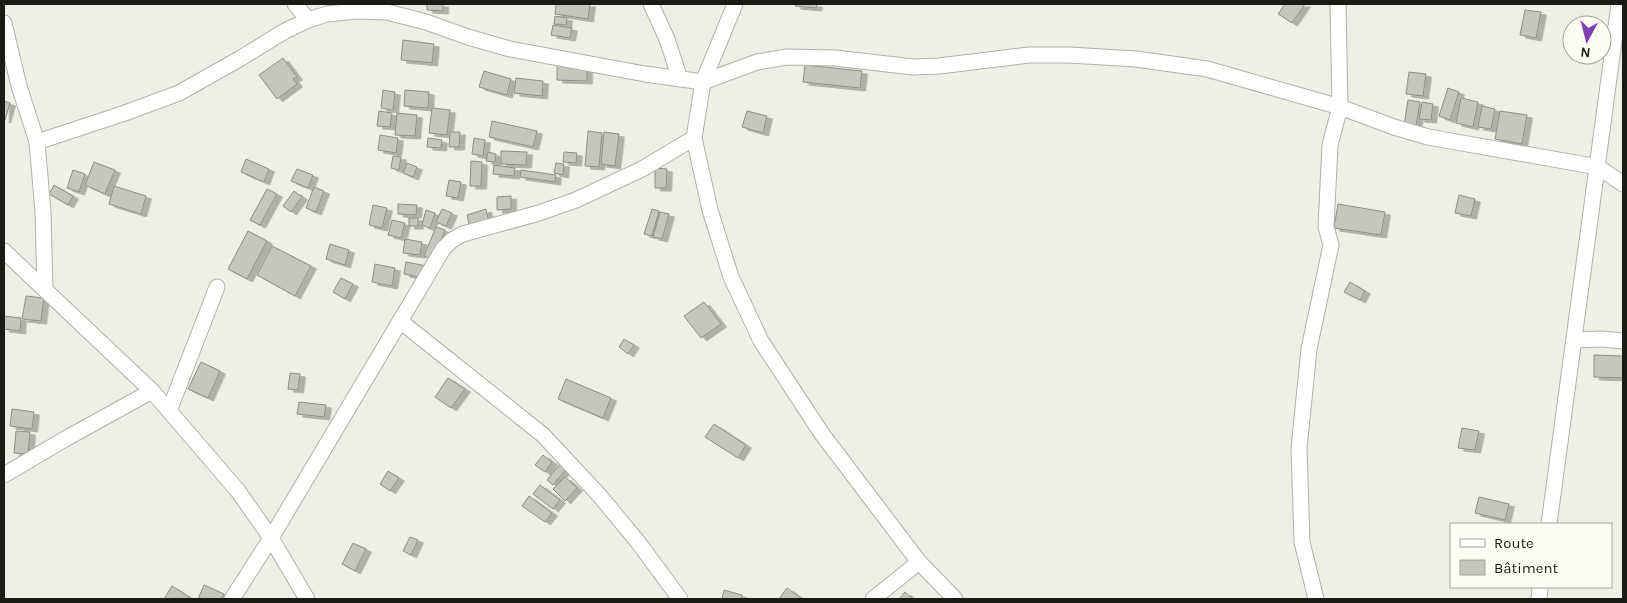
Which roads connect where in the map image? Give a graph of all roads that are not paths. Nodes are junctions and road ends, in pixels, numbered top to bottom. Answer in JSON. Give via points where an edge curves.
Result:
{"nodes":[{"id":1,"x":295,"y":4,"type":"edge"},
{"id":2,"x":651,"y":4,"type":"edge"},
{"id":3,"x":735,"y":4,"type":"edge"},
{"id":4,"x":1338,"y":4,"type":"edge"},
{"id":5,"x":1619,"y":4,"type":"edge"},
{"id":6,"x":327,"y":9,"type":"edge"},
{"id":7,"x":308,"y":20,"type":"junction"},
{"id":8,"x":4,"y":23,"type":"edge"},
{"id":9,"x":680,"y":79,"type":"junction"},
{"id":10,"x":703,"y":82,"type":"junction"},
{"id":11,"x":1340,"y":107,"type":"junction"},
{"id":12,"x":694,"y":138,"type":"junction"},
{"id":13,"x":37,"y":142,"type":"junction"},
{"id":14,"x":1598,"y":167,"type":"junction"},
{"id":15,"x":1623,"y":184,"type":"edge"},
{"id":16,"x":4,"y":251,"type":"edge"},
{"id":17,"x":217,"y":287,"type":"dead end"},
{"id":18,"x":45,"y":289,"type":"junction"},
{"id":19,"x":400,"y":321,"type":"junction"},
{"id":20,"x":1574,"y":340,"type":"junction"},
{"id":21,"x":1623,"y":341,"type":"edge"},
{"id":22,"x":152,"y":391,"type":"junction"},
{"id":23,"x":168,"y":411,"type":"junction"},
{"id":24,"x":4,"y":475,"type":"edge"},
{"id":25,"x":1549,"y":523,"type":"edge"},
{"id":26,"x":271,"y":538,"type":"junction"},
{"id":27,"x":919,"y":562,"type":"junction"},
{"id":28,"x":232,"y":599,"type":"edge"},
{"id":29,"x":306,"y":599,"type":"edge"},
{"id":30,"x":680,"y":599,"type":"edge"},
{"id":31,"x":873,"y":599,"type":"edge"},
{"id":32,"x":955,"y":599,"type":"edge"},
{"id":33,"x":1316,"y":599,"type":"edge"}],
"edges":[{"from":1,"to":7,"type":"street"},
{"from":2,"to":9,"type":"street"},
{"from":3,"to":10,"type":"street"},
{"from":4,"to":11,"type":"street"},
{"from":5,"to":14,"type":"street"},
{"from":6,"to":7,"type":"street"},
{"from":6,"to":9,"type":"street","via":[[387,12],[510,49]]},
{"from":7,"to":13,"type":"street","via":[[179,93]]},
{"from":8,"to":13,"type":"street"},
{"from":9,"to":10,"type":"street"},
{"from":10,"to":11,"type":"street","via":[[757,62],[787,57],[835,58],[914,67],[1029,55],[1069,55],[1136,59],[1207,69]]},
{"from":10,"to":12,"type":"street"},
{"from":11,"to":14,"type":"street","via":[[1428,137]]},
{"from":11,"to":33,"type":"street","via":[[1330,146],[1326,227],[1331,245],[1309,349],[1299,448],[1302,542]]},
{"from":12,"to":19,"type":"street","via":[[642,169],[576,200],[452,240],[443,249]]},
{"from":12,"to":27,"type":"street","via":[[710,210],[731,277],[760,341],[822,434]]},
{"from":13,"to":18,"type":"street"},
{"from":14,"to":15,"type":"street"},
{"from":14,"to":20,"type":"street"},
{"from":16,"to":18,"type":"street"},
{"from":17,"to":23,"type":"street"},
{"from":18,"to":22,"type":"street"},
{"from":19,"to":26,"type":"street"},
{"from":19,"to":30,"type":"street","via":[[543,435],[599,495]]},
{"from":20,"to":21,"type":"street"},
{"from":20,"to":25,"type":"street"},
{"from":22,"to":23,"type":"street"},
{"from":22,"to":24,"type":"street"},
{"from":23,"to":26,"type":"street","via":[[238,491]]},
{"from":26,"to":28,"type":"street"},
{"from":26,"to":29,"type":"street"},
{"from":27,"to":31,"type":"street"},
{"from":27,"to":32,"type":"street"}]}
